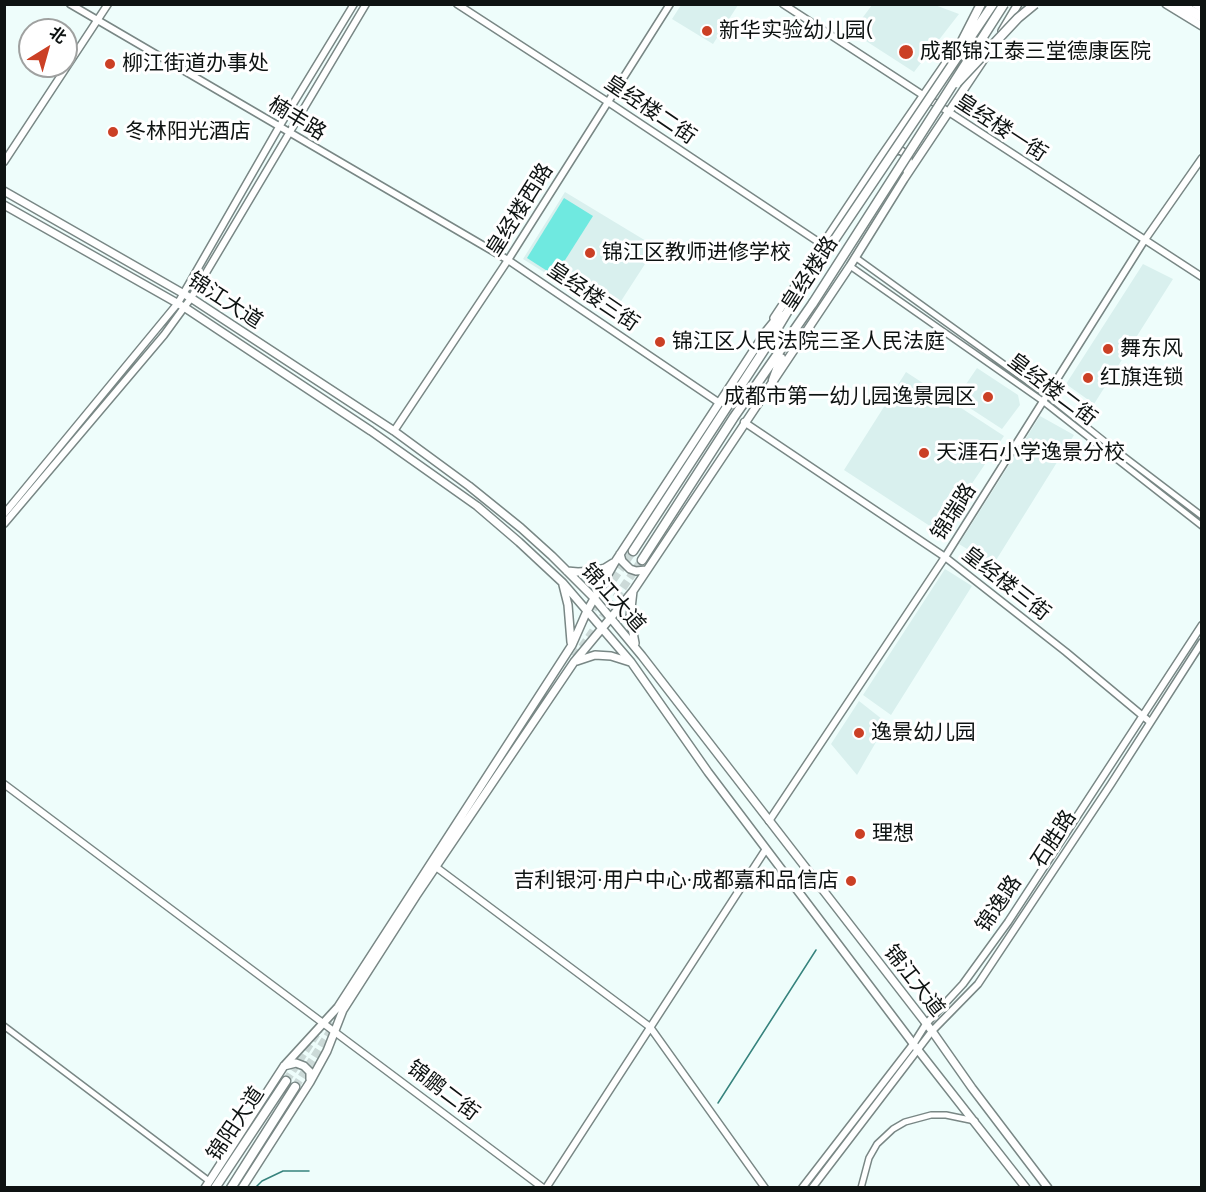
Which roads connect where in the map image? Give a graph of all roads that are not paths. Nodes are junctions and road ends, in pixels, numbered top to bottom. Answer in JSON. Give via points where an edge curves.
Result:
{"nodes":[{"id":1,"x":70,"y":4,"type":"edge"},
{"id":2,"x":108,"y":4,"type":"edge"},
{"id":3,"x":354,"y":4,"type":"edge"},
{"id":4,"x":366,"y":4,"type":"edge"},
{"id":5,"x":457,"y":4,"type":"edge"},
{"id":6,"x":670,"y":4,"type":"edge"},
{"id":7,"x":783,"y":4,"type":"edge"},
{"id":8,"x":981,"y":4,"type":"edge"},
{"id":9,"x":986,"y":4,"type":"edge"},
{"id":10,"x":993,"y":4,"type":"edge"},
{"id":11,"x":1004,"y":4,"type":"edge"},
{"id":12,"x":1018,"y":4,"type":"edge"},
{"id":13,"x":1035,"y":4,"type":"edge"},
{"id":14,"x":1166,"y":4,"type":"edge"},
{"id":15,"x":1179,"y":4,"type":"edge"},
{"id":16,"x":1196,"y":4,"type":"edge"},
{"id":17,"x":1202,"y":8,"type":"edge"},
{"id":18,"x":1202,"y":17,"type":"edge"},
{"id":19,"x":98,"y":21,"type":"junction"},
{"id":20,"x":1202,"y":26,"type":"edge"},
{"id":21,"x":936,"y":91,"type":"junction"},
{"id":22,"x":923,"y":98,"type":"junction"},
{"id":23,"x":943,"y":98,"type":"junction"},
{"id":24,"x":608,"y":102,"type":"junction"},
{"id":25,"x":949,"y":114,"type":"junction"},
{"id":26,"x":279,"y":127,"type":"junction"},
{"id":27,"x":288,"y":133,"type":"junction"},
{"id":28,"x":1202,"y":158,"type":"edge"},
{"id":29,"x":879,"y":160,"type":"junction"},
{"id":30,"x":4,"y":162,"type":"edge"},
{"id":31,"x":904,"y":179,"type":"junction"},
{"id":32,"x":4,"y":191,"type":"edge"},
{"id":33,"x":4,"y":205,"type":"edge"},
{"id":34,"x":1144,"y":241,"type":"junction"},
{"id":35,"x":823,"y":245,"type":"junction"},
{"id":36,"x":855,"y":257,"type":"junction"},
{"id":37,"x":508,"y":260,"type":"junction"},
{"id":38,"x":850,"y":266,"type":"junction"},
{"id":39,"x":1202,"y":277,"type":"edge"},
{"id":40,"x":183,"y":293,"type":"junction"},
{"id":41,"x":798,"y":294,"type":"junction"},
{"id":42,"x":191,"y":297,"type":"junction"},
{"id":43,"x":181,"y":305,"type":"junction"},
{"id":44,"x":762,"y":336,"type":"junction"},
{"id":45,"x":784,"y":348,"type":"junction"},
{"id":46,"x":773,"y":380,"type":"junction"},
{"id":47,"x":1048,"y":396,"type":"junction"},
{"id":48,"x":718,"y":402,"type":"junction"},
{"id":49,"x":1044,"y":402,"type":"junction"},
{"id":50,"x":744,"y":422,"type":"junction"},
{"id":51,"x":394,"y":431,"type":"junction"},
{"id":52,"x":4,"y":514,"type":"edge"},
{"id":53,"x":1202,"y":516,"type":"edge"},
{"id":54,"x":4,"y":524,"type":"edge"},
{"id":55,"x":1202,"y":526,"type":"edge"},
{"id":56,"x":633,"y":550,"type":"tunnel mouth"},
{"id":57,"x":620,"y":554,"type":"junction"},
{"id":58,"x":945,"y":557,"type":"junction"},
{"id":59,"x":642,"y":560,"type":"tunnel mouth"},
{"id":60,"x":615,"y":562,"type":"junction"},
{"id":61,"x":646,"y":570,"type":"junction"},
{"id":62,"x":567,"y":571,"type":"junction"},
{"id":63,"x":563,"y":583,"type":"junction"},
{"id":64,"x":633,"y":591,"type":"junction"},
{"id":65,"x":594,"y":598,"type":"junction"},
{"id":66,"x":587,"y":611,"type":"junction"},
{"id":67,"x":610,"y":616,"type":"junction"},
{"id":68,"x":1202,"y":625,"type":"edge"},
{"id":69,"x":602,"y":627,"type":"junction"},
{"id":70,"x":1202,"y":642,"type":"edge"},
{"id":71,"x":572,"y":645,"type":"junction"},
{"id":72,"x":642,"y":656,"type":"junction"},
{"id":73,"x":574,"y":662,"type":"junction"},
{"id":74,"x":630,"y":662,"type":"junction"},
{"id":75,"x":1143,"y":716,"type":"junction"},
{"id":76,"x":1150,"y":722,"type":"junction"},
{"id":77,"x":4,"y":784,"type":"edge"},
{"id":78,"x":769,"y":821,"type":"junction"},
{"id":79,"x":766,"y":849,"type":"junction"},
{"id":80,"x":436,"y":867,"type":"junction"},
{"id":81,"x":322,"y":1023,"type":"junction"},
{"id":82,"x":926,"y":1024,"type":"junction"},
{"id":83,"x":4,"y":1026,"type":"edge"},
{"id":84,"x":650,"y":1027,"type":"junction"},
{"id":85,"x":334,"y":1031,"type":"junction"},
{"id":86,"x":932,"y":1031,"type":"junction"},
{"id":87,"x":914,"y":1043,"type":"junction"},
{"id":88,"x":918,"y":1050,"type":"junction"},
{"id":89,"x":284,"y":1066,"type":"junction"},
{"id":90,"x":286,"y":1081,"type":"tunnel mouth"},
{"id":91,"x":310,"y":1082,"type":"junction"},
{"id":92,"x":295,"y":1087,"type":"tunnel mouth"},
{"id":93,"x":975,"y":1121,"type":"junction"},
{"id":94,"x":210,"y":1185,"type":"edge"},
{"id":95,"x":231,"y":1188,"type":"edge"},
{"id":96,"x":242,"y":1188,"type":"edge"},
{"id":97,"x":545,"y":1188,"type":"edge"},
{"id":98,"x":765,"y":1188,"type":"edge"},
{"id":99,"x":802,"y":1188,"type":"edge"},
{"id":100,"x":812,"y":1188,"type":"edge"},
{"id":101,"x":861,"y":1188,"type":"edge"},
{"id":102,"x":1026,"y":1188,"type":"edge"},
{"id":103,"x":1048,"y":1188,"type":"edge"}],
"edges":[{"from":1,"to":19,"type":"street","name":"楠丰路"},
{"from":2,"to":19,"type":"street"},
{"from":3,"to":26,"type":"street"},
{"from":4,"to":27,"type":"street"},
{"from":5,"to":24,"type":"street","name":"皇经楼二街"},
{"from":6,"to":24,"type":"street","name":"皇经楼西路"},
{"from":7,"to":22,"type":"street","name":"皇经楼一街"},
{"from":8,"to":21,"type":"highway","bridge":true},
{"from":9,"to":22,"type":"main road"},
{"from":10,"to":21,"type":"highway","name":"皇经楼路","bridge":true},
{"from":11,"to":23,"type":"highway","name":"皇经楼路","bridge":true},
{"from":12,"to":25,"type":"main road"},
{"from":13,"to":23,"type":"highway","bridge":true},
{"from":14,"to":20,"type":"main road"},
{"from":15,"to":18,"type":"highway"},
{"from":16,"to":17,"type":"highway"},
{"from":19,"to":26,"type":"street","name":"楠丰路"},
{"from":19,"to":30,"type":"street"},
{"from":21,"to":41,"type":"highway","name":"皇经楼路","bridge":true},
{"from":22,"to":25,"type":"street","name":"皇经楼一街"},
{"from":22,"to":29,"type":"main road"},
{"from":23,"to":45,"type":"highway","name":"皇经楼路","bridge":true},
{"from":24,"to":35,"type":"street","name":"皇经楼二街"},
{"from":24,"to":37,"type":"street","name":"皇经楼西路"},
{"from":25,"to":31,"type":"main road"},
{"from":25,"to":34,"type":"street","name":"皇经楼一街"},
{"from":26,"to":27,"type":"street","name":"楠丰路"},
{"from":26,"to":40,"type":"street"},
{"from":27,"to":37,"type":"street","name":"楠丰路"},
{"from":27,"to":42,"type":"street"},
{"from":28,"to":34,"type":"street","name":"锦瑞路"},
{"from":29,"to":31,"type":"main road","via":[[900,150],[907,155],[909,164]]},
{"from":29,"to":35,"type":"main road"},
{"from":31,"to":36,"type":"main road"},
{"from":32,"to":40,"type":"main road","name":"锦江大道"},
{"from":33,"to":43,"type":"main road","name":"锦江大道"},
{"from":34,"to":39,"type":"street","name":"皇经楼一街"},
{"from":34,"to":47,"type":"street","name":"锦瑞路"},
{"from":35,"to":44,"type":"main road"},
{"from":36,"to":38,"type":"main road"},
{"from":36,"to":47,"type":"street","name":"皇经楼二街"},
{"from":37,"to":48,"type":"street","name":"皇经楼三街"},
{"from":37,"to":51,"type":"street","name":"皇经楼西路"},
{"from":38,"to":46,"type":"main road"},
{"from":38,"to":49,"type":"street","name":"皇经楼二街"},
{"from":40,"to":42,"type":"main road","name":"锦江大道"},
{"from":40,"to":43,"type":"street"},
{"from":41,"to":44,"type":"highway"},
{"from":41,"to":56,"type":"highway","name":"皇经楼路"},
{"from":42,"to":43,"type":"street"},
{"from":42,"to":51,"type":"main road","name":"锦江大道"},
{"from":43,"to":52,"type":"street"},
{"from":43,"to":54,"type":"street","via":[[164,335]]},
{"from":43,"to":63,"type":"main road","name":"锦江大道","via":[[447,484]]},
{"from":44,"to":48,"type":"main road"},
{"from":45,"to":46,"type":"highway"},
{"from":45,"to":59,"type":"highway","name":"皇经楼路","via":[[734,417]]},
{"from":46,"to":50,"type":"main road"},
{"from":47,"to":49,"type":"street","name":"锦瑞路"},
{"from":47,"to":53,"type":"street","name":"皇经楼二街"},
{"from":48,"to":57,"type":"main road"},
{"from":49,"to":55,"type":"street","name":"皇经楼二街"},
{"from":49,"to":58,"type":"street","name":"锦瑞路"},
{"from":50,"to":58,"type":"street","name":"皇经楼三街"},
{"from":50,"to":61,"type":"main road"},
{"from":51,"to":62,"type":"main road","name":"锦江大道","via":[[513,520]]},
{"from":57,"to":60,"type":"main road"},
{"from":57,"to":61,"type":"main road","via":[[630,569]]},
{"from":58,"to":75,"type":"street","name":"皇经楼三街"},
{"from":58,"to":78,"type":"street","name":"锦瑞路"},
{"from":60,"to":62,"type":"main road","via":[[594,571]]},
{"from":60,"to":65,"type":"main road"},
{"from":61,"to":64,"type":"main road"},
{"from":62,"to":65,"type":"main road","name":"锦江大道"},
{"from":63,"to":66,"type":"main road","name":"锦江大道"},
{"from":63,"to":71,"type":"main road"},
{"from":64,"to":67,"type":"main road"},
{"from":64,"to":72,"type":"main road","via":[[633,639]]},
{"from":65,"to":66,"type":"main road"},
{"from":65,"to":67,"type":"main road","name":"锦江大道"},
{"from":66,"to":69,"type":"main road","name":"锦江大道"},
{"from":66,"to":71,"type":"main road"},
{"from":67,"to":69,"type":"main road"},
{"from":67,"to":72,"type":"main road","name":"锦江大道"},
{"from":68,"to":75,"type":"street","name":"锦逸路"},
{"from":69,"to":73,"type":"main road"},
{"from":69,"to":74,"type":"main road","name":"锦江大道"},
{"from":70,"to":76,"type":"street","name":"石胜路"},
{"from":71,"to":81,"type":"main road","via":[[344,998]]},
{"from":72,"to":78,"type":"main road","name":"锦江大道"},
{"from":73,"to":74,"type":"main road","via":[[595,655]]},
{"from":73,"to":80,"type":"main road"},
{"from":74,"to":79,"type":"main road","name":"锦江大道"},
{"from":75,"to":76,"type":"street","name":"皇经楼三街"},
{"from":75,"to":82,"type":"street","name":"锦逸路","via":[[1008,922],[963,984]]},
{"from":76,"to":86,"type":"street","name":"石胜路","via":[[978,984]]},
{"from":77,"to":81,"type":"street","name":"锦鹏二街"},
{"from":78,"to":82,"type":"main road","name":"锦江大道"},
{"from":79,"to":84,"type":"street"},
{"from":79,"to":87,"type":"main road","name":"锦江大道"},
{"from":80,"to":84,"type":"street"},
{"from":80,"to":85,"type":"main road","via":[[343,1010]]},
{"from":81,"to":85,"type":"street","name":"锦鹏二街"},
{"from":81,"to":89,"type":"main road"},
{"from":82,"to":86,"type":"main road","name":"锦江大道"},
{"from":82,"to":87,"type":"street","name":"锦逸路"},
{"from":83,"to":94,"type":"street"},
{"from":84,"to":97,"type":"street"},
{"from":84,"to":98,"type":"street"},
{"from":85,"to":91,"type":"main road"},
{"from":85,"to":97,"type":"street","name":"锦鹏二街"},
{"from":86,"to":88,"type":"street","name":"石胜路"},
{"from":86,"to":103,"type":"main road","name":"锦江大道"},
{"from":87,"to":88,"type":"main road","name":"锦江大道"},
{"from":87,"to":99,"type":"street","name":"锦逸路"},
{"from":88,"to":93,"type":"main road","name":"锦江大道"},
{"from":88,"to":100,"type":"street","name":"石胜路"},
{"from":89,"to":91,"type":"main road","via":[[304,1066],[310,1072]]},
{"from":89,"to":94,"type":"main road"},
{"from":90,"to":94,"type":"highway","name":"锦阳大道"},
{"from":91,"to":96,"type":"main road"},
{"from":92,"to":95,"type":"highway","name":"锦阳大道"},
{"from":93,"to":101,"type":"street","via":[[932,1114],[899,1125],[873,1151]]},
{"from":93,"to":102,"type":"main road","name":"锦江大道"}]}
